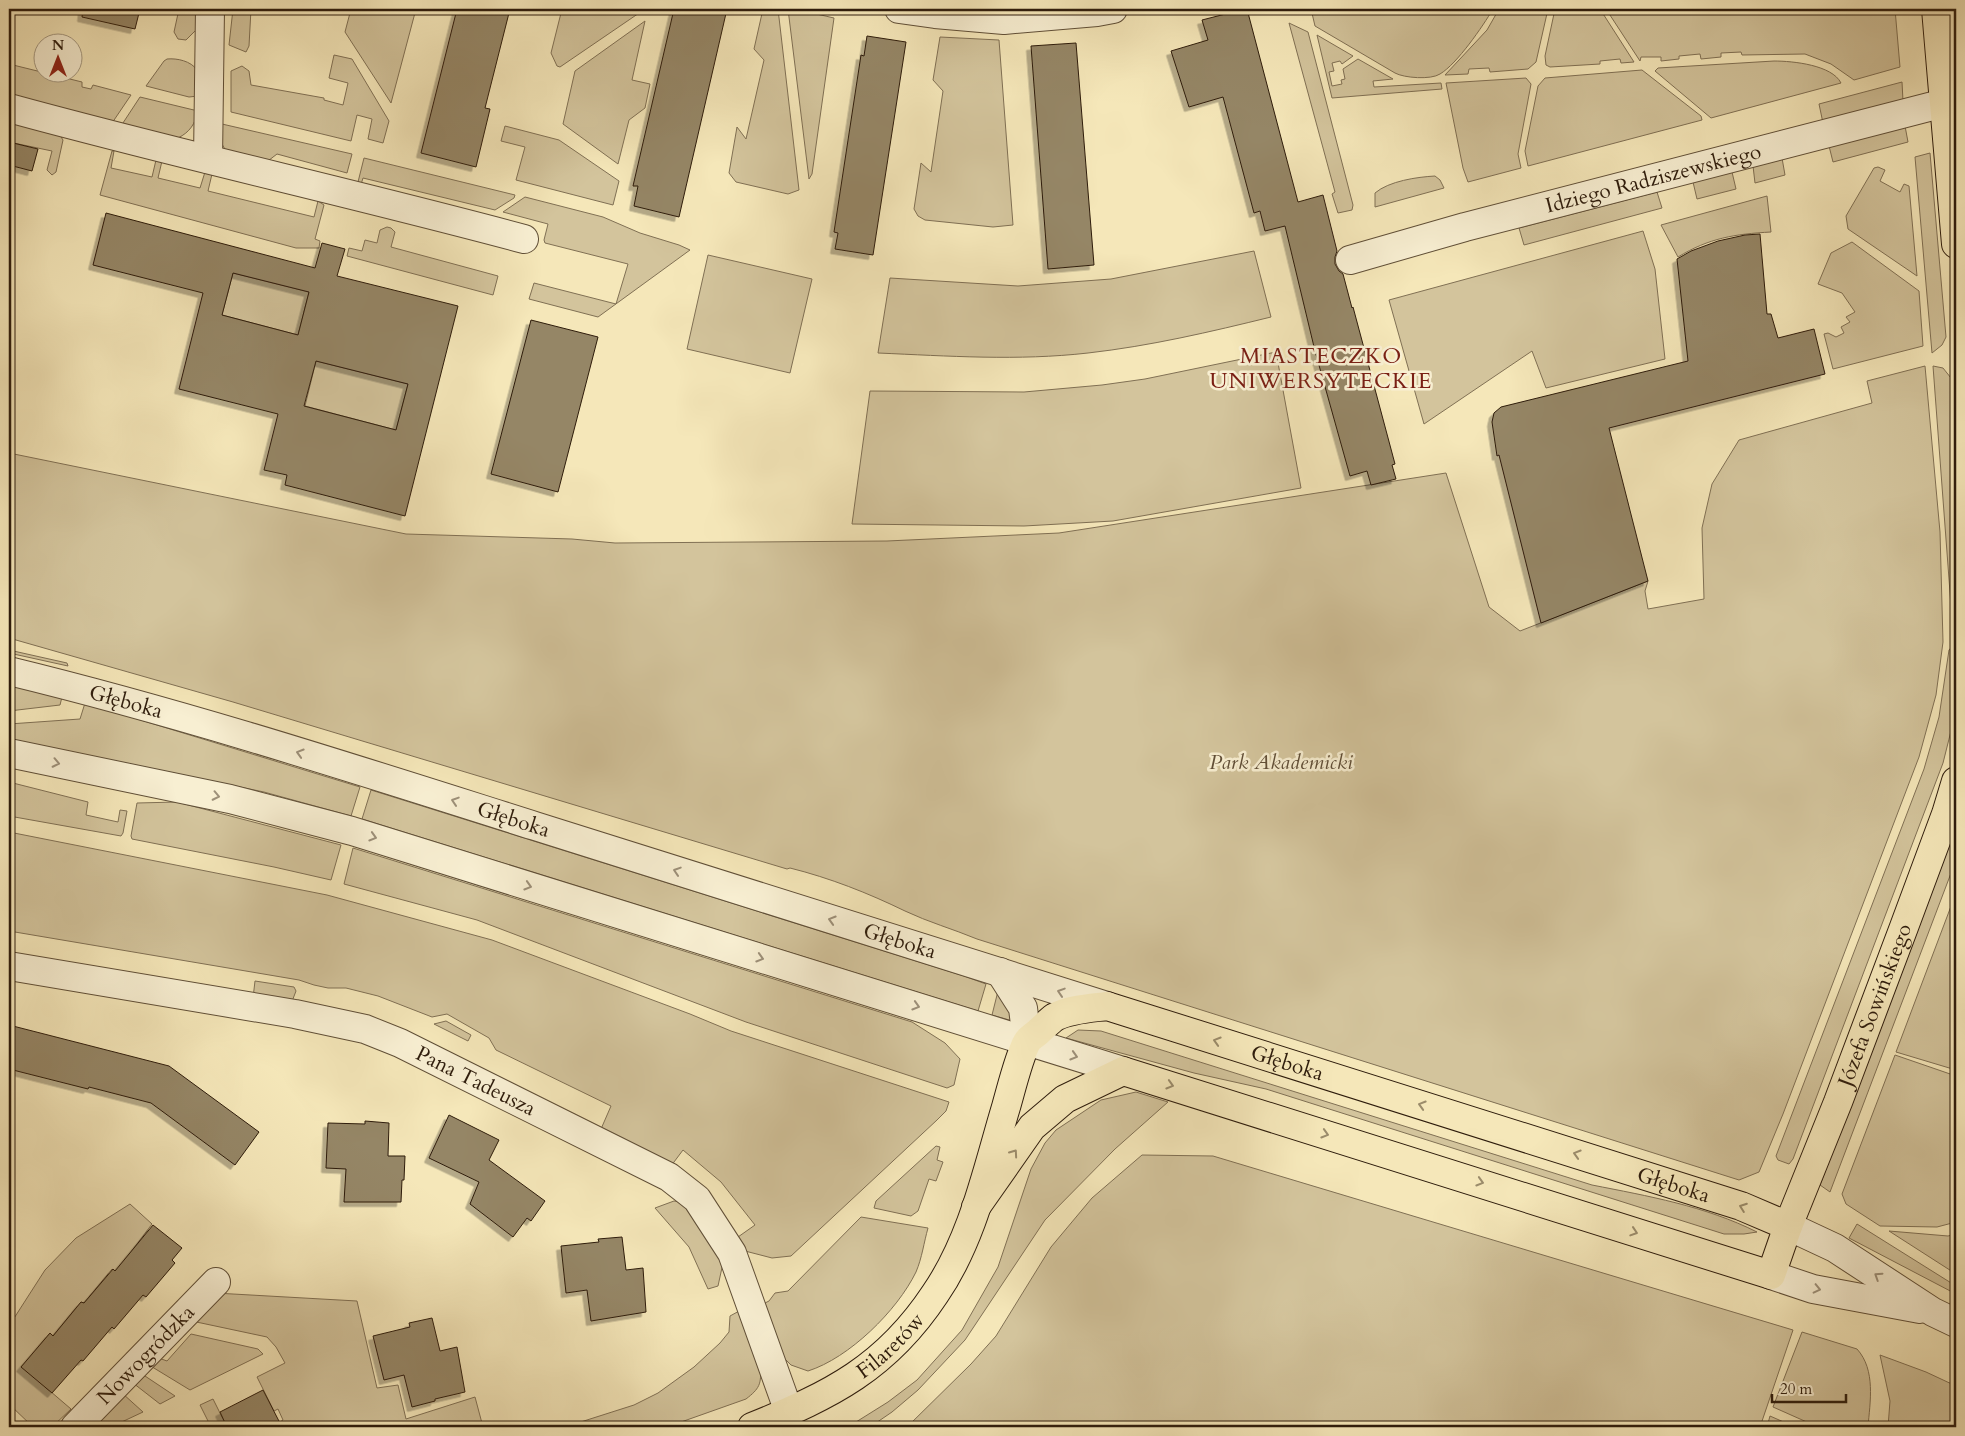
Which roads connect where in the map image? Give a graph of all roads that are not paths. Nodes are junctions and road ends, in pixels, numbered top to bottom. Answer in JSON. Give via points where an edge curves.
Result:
{"nodes":[{"id":1,"x":210,"y":9,"type":"edge"},
{"id":2,"x":899,"y":9,"type":"edge"},
{"id":3,"x":1113,"y":9,"type":"edge"},
{"id":4,"x":1936,"y":9,"type":"edge"},
{"id":5,"x":1950,"y":101,"type":"edge"},
{"id":6,"x":9,"y":108,"type":"edge"},
{"id":7,"x":208,"y":159,"type":"junction"},
{"id":8,"x":524,"y":238,"type":"dead end"},
{"id":9,"x":1956,"y":244,"type":"edge"},
{"id":10,"x":1350,"y":260,"type":"dead end"},
{"id":11,"x":9,"y":671,"type":"edge"},
{"id":12,"x":9,"y":754,"type":"edge"},
{"id":13,"x":1956,"y":781,"type":"edge"},
{"id":14,"x":9,"y":966,"type":"edge"},
{"id":15,"x":1000,"y":972,"type":"junction"},
{"id":16,"x":1107,"y":1006,"type":"junction"},
{"id":17,"x":1027,"y":1041,"type":"junction"},
{"id":18,"x":1123,"y":1071,"type":"junction"},
{"id":19,"x":976,"y":1207,"type":"junction"},
{"id":20,"x":1788,"y":1226,"type":"junction"},
{"id":21,"x":1770,"y":1275,"type":"junction"},
{"id":22,"x":216,"y":1282,"type":"dead end"},
{"id":23,"x":1945,"y":1318,"type":"edge"},
{"id":24,"x":789,"y":1412,"type":"junction"},
{"id":25,"x":75,"y":1427,"type":"edge"},
{"id":26,"x":752,"y":1427,"type":"edge"}],
"edges":[{"from":1,"to":7,"type":"street"},
{"from":2,"to":3,"type":"street","via":[[1004,20]]},
{"from":4,"to":5,"type":"main road"},
{"from":5,"to":9,"type":"main road"},
{"from":5,"to":10,"type":"street","name":"Idziego Radziszewskiego"},
{"from":6,"to":7,"type":"street"},
{"from":7,"to":8,"type":"street"},
{"from":15,"to":11,"type":"street","name":"Głęboka","one_way":true,"via":[[369,773],[76,687]]},
{"from":12,"to":17,"type":"street","name":"Głęboka","one_way":true,"via":[[230,799],[352,831]]},
{"from":13,"to":20,"type":"main road","name":"Józefa Sowińskiego","via":[[1894,954]]},
{"from":14,"to":24,"type":"street","name":"Pana Tadeusza","via":[[295,1014],[365,1029],[400,1042],[669,1178],[697,1199],[732,1253]]},
{"from":16,"to":15,"type":"street","name":"Głęboka","one_way":true},
{"from":15,"to":17,"type":"street","name":"Filaretów","via":[[1023,1008]]},
{"from":16,"to":17,"type":"main road","via":[[1056,1017]]},
{"from":20,"to":16,"type":"main road","name":"Głęboka","one_way":true,"via":[[1741,1206]]},
{"from":17,"to":18,"type":"street","name":"Głęboka","one_way":true},
{"from":17,"to":19,"type":"main road","name":"Filaretów"},
{"from":19,"to":18,"type":"main road","name":"Filaretów","one_way":true,"via":[[1032,1127],[1065,1099]]},
{"from":18,"to":21,"type":"main road","name":"Głęboka","one_way":true},
{"from":19,"to":24,"type":"main road","name":"Filaretów","via":[[963,1243],[937,1293],[902,1336],[871,1366],[842,1386]]},
{"from":20,"to":21,"type":"main road"},
{"from":23,"to":20,"type":"street","name":"Głęboka","one_way":true,"via":[[1834,1248]]},
{"from":21,"to":23,"type":"street","name":"Głęboka","one_way":true},
{"from":22,"to":25,"type":"street","name":"Nowogródzka"},
{"from":24,"to":26,"type":"main road","name":"Filaretów"}]}
